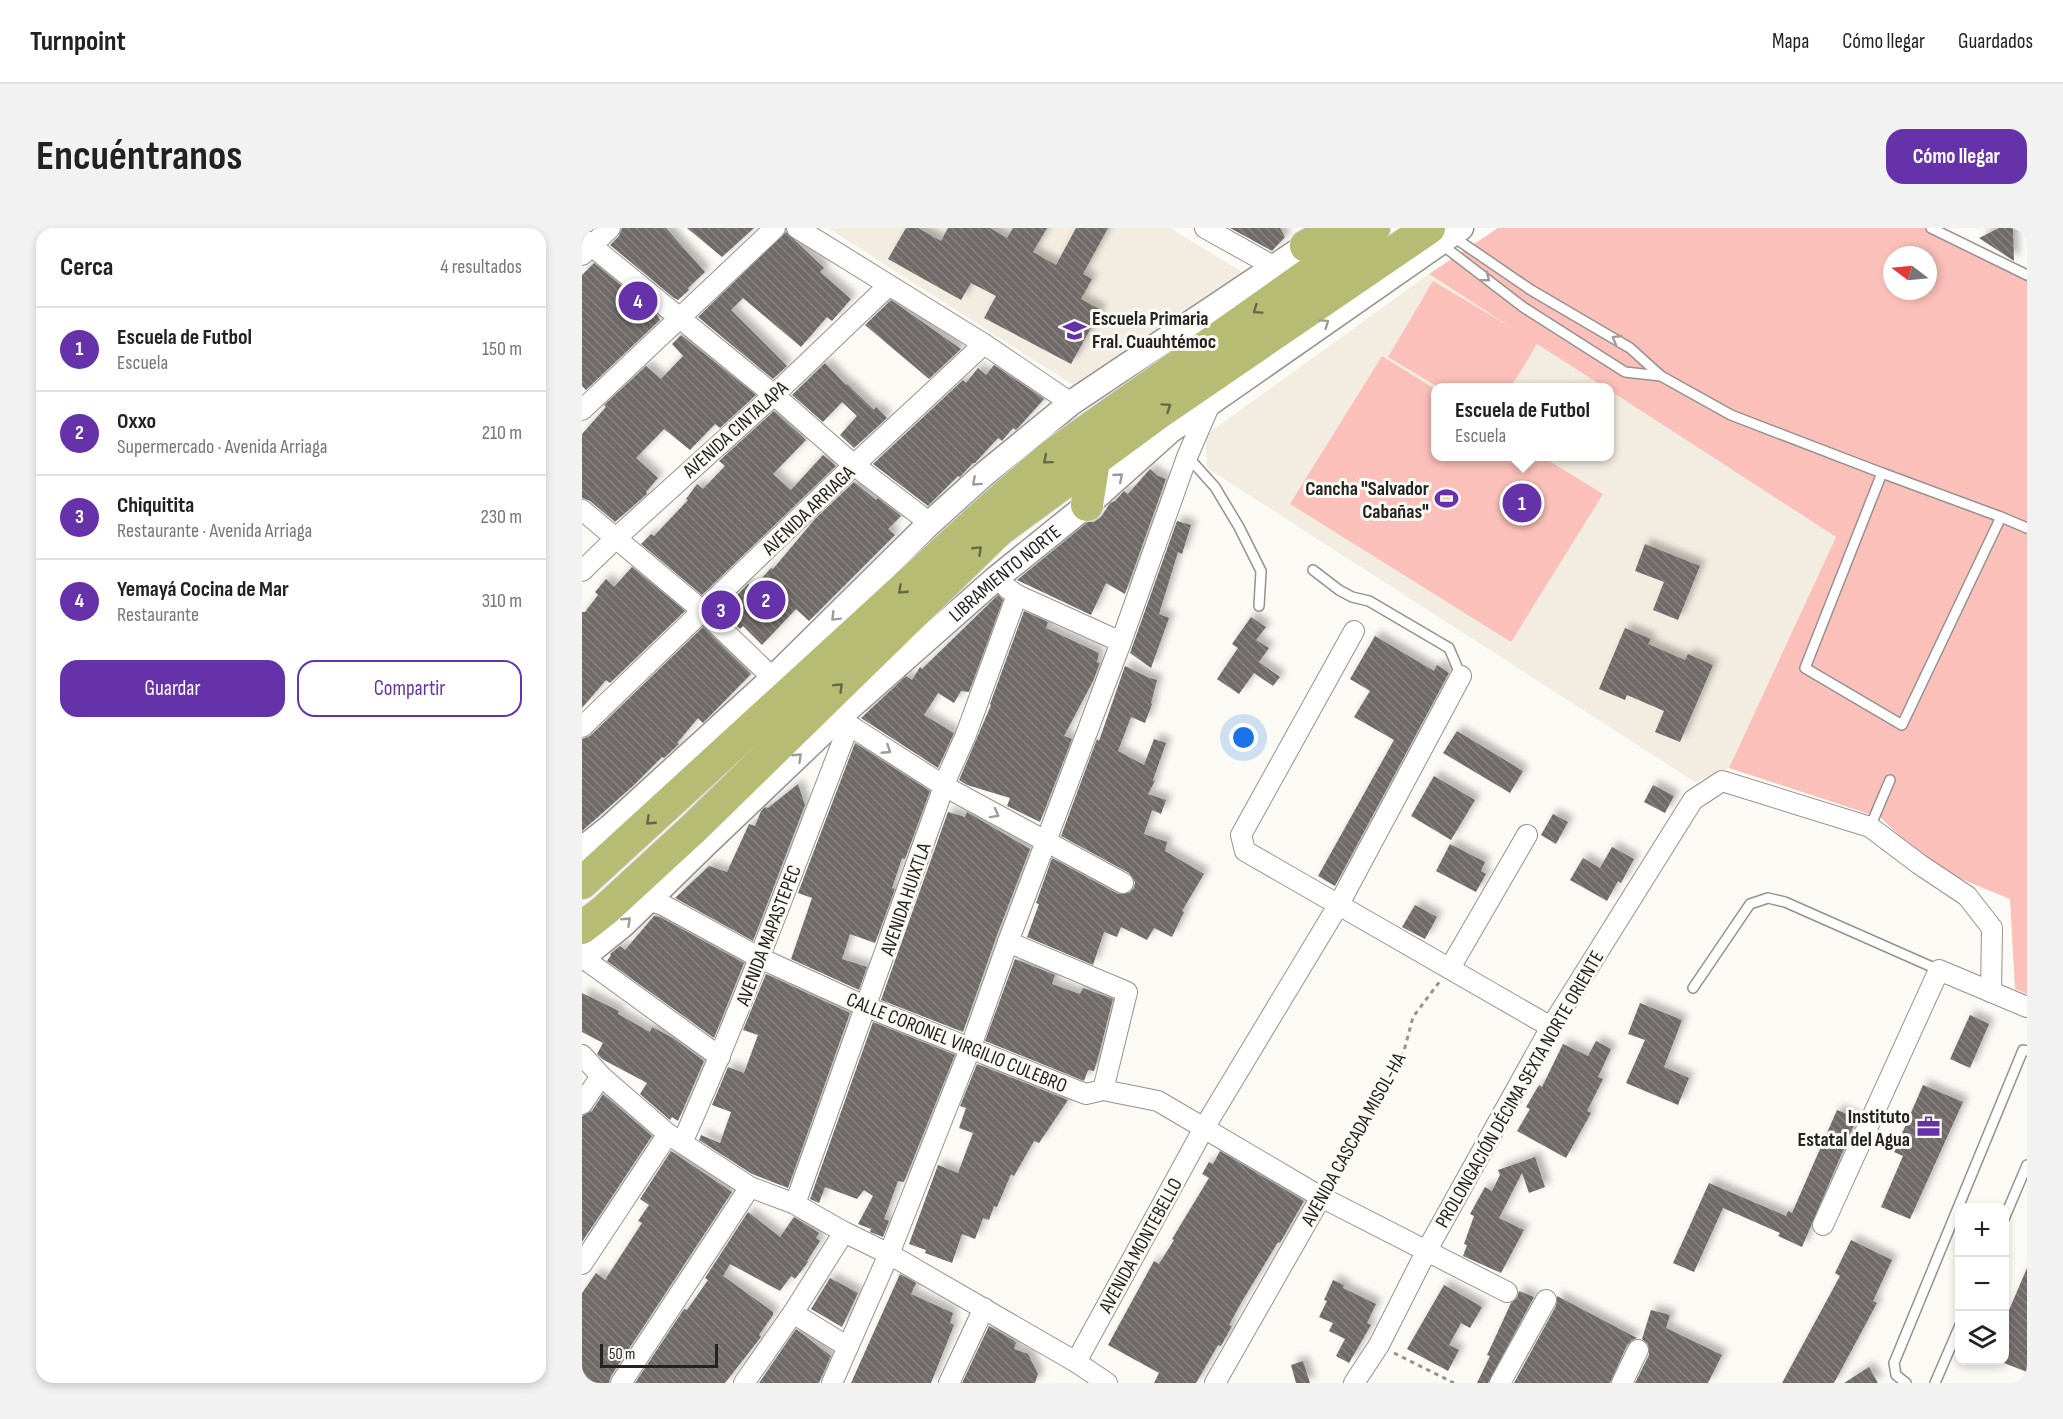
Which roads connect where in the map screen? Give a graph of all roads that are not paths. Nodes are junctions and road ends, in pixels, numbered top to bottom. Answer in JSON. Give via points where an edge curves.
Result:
{"nodes":[{"id":1,"x":610,"y":228,"type":"edge"},
{"id":2,"x":776,"y":228,"type":"edge"},
{"id":3,"x":797,"y":228,"type":"edge"},
{"id":4,"x":1205,"y":228,"type":"edge"},
{"id":5,"x":1330,"y":228,"type":"edge"},
{"id":6,"x":1339,"y":228,"type":"edge"},
{"id":7,"x":1374,"y":228,"type":"edge"},
{"id":8,"x":1931,"y":228,"type":"edge"},
{"id":9,"x":1445,"y":234,"type":"edge"},
{"id":10,"x":1306,"y":246,"type":"junction"},
{"id":11,"x":585,"y":247,"type":"edge"},
{"id":12,"x":1275,"y":267,"type":"junction"},
{"id":13,"x":2027,"y":275,"type":"edge"},
{"id":14,"x":888,"y":286,"type":"junction"},
{"id":15,"x":681,"y":319,"type":"junction"},
{"id":16,"x":1296,"y":343,"type":"junction"},
{"id":17,"x":984,"y":344,"type":"junction"},
{"id":18,"x":1232,"y":362,"type":"junction"},
{"id":19,"x":1661,"y":376,"type":"junction"},
{"id":20,"x":774,"y":395,"type":"junction"},
{"id":21,"x":1071,"y":403,"type":"junction"},
{"id":22,"x":1210,"y":404,"type":"junction"},
{"id":23,"x":582,"y":410,"type":"edge"},
{"id":24,"x":1188,"y":457,"type":"junction"},
{"id":25,"x":1094,"y":461,"type":"junction"},
{"id":26,"x":854,"y":465,"type":"junction"},
{"id":27,"x":1882,"y":473,"type":"junction"},
{"id":28,"x":1087,"y":505,"type":"junction"},
{"id":29,"x":582,"y":510,"type":"edge"},
{"id":30,"x":2001,"y":517,"type":"junction"},
{"id":31,"x":930,"y":523,"type":"junction"},
{"id":32,"x":2027,"y":528,"type":"edge"},
{"id":33,"x":616,"y":538,"type":"junction"},
{"id":34,"x":1313,"y":570,"type":"dead end"},
{"id":35,"x":582,"y":571,"type":"edge"},
{"id":36,"x":994,"y":580,"type":"junction"},
{"id":37,"x":1017,"y":595,"type":"junction"},
{"id":38,"x":1259,"y":606,"type":"dead end"},
{"id":39,"x":703,"y":611,"type":"junction"},
{"id":40,"x":1354,"y":631,"type":"dead end"},
{"id":41,"x":1121,"y":642,"type":"junction"},
{"id":42,"x":1461,"y":676,"type":"joint"},
{"id":43,"x":773,"y":678,"type":"junction"},
{"id":44,"x":738,"y":710,"type":"junction"},
{"id":45,"x":844,"y":722,"type":"junction"},
{"id":46,"x":582,"y":727,"type":"edge"},
{"id":47,"x":1890,"y":780,"type":"dead end"},
{"id":48,"x":944,"y":786,"type":"junction"},
{"id":49,"x":688,"y":787,"type":"junction"},
{"id":50,"x":763,"y":789,"type":"junction"},
{"id":51,"x":723,"y":800,"type":"junction"},
{"id":52,"x":1870,"y":826,"type":"junction"},
{"id":53,"x":1527,"y":835,"type":"dead end"},
{"id":54,"x":1046,"y":842,"type":"junction"},
{"id":55,"x":582,"y":849,"type":"edge"},
{"id":56,"x":1123,"y":883,"type":"dead end"},
{"id":57,"x":582,"y":884,"type":"edge"},
{"id":58,"x":649,"y":900,"type":"junction"},
{"id":59,"x":1339,"y":904,"type":"junction"},
{"id":60,"x":582,"y":928,"type":"edge"},
{"id":61,"x":1008,"y":942,"type":"junction"},
{"id":62,"x":582,"y":958,"type":"edge"},
{"id":63,"x":760,"y":958,"type":"junction"},
{"id":64,"x":1450,"y":968,"type":"junction"},
{"id":65,"x":1939,"y":970,"type":"junction"},
{"id":66,"x":1693,"y":988,"type":"dead end"},
{"id":67,"x":1990,"y":992,"type":"junction"},
{"id":68,"x":867,"y":1007,"type":"junction"},
{"id":69,"x":2027,"y":1007,"type":"edge"},
{"id":70,"x":1551,"y":1027,"type":"junction"},
{"id":71,"x":970,"y":1049,"type":"junction"},
{"id":72,"x":2027,"y":1051,"type":"edge"},
{"id":73,"x":582,"y":1055,"type":"edge"},
{"id":74,"x":720,"y":1057,"type":"junction"},
{"id":75,"x":601,"y":1076,"type":"junction"},
{"id":76,"x":1103,"y":1090,"type":"junction"},
{"id":77,"x":582,"y":1104,"type":"edge"},
{"id":78,"x":1204,"y":1128,"type":"junction"},
{"id":79,"x":675,"y":1138,"type":"junction"},
{"id":80,"x":2027,"y":1165,"type":"edge"},
{"id":81,"x":750,"y":1187,"type":"junction"},
{"id":82,"x":1321,"y":1197,"type":"junction"},
{"id":83,"x":1962,"y":1203,"type":"edge"},
{"id":84,"x":795,"y":1204,"type":"junction"},
{"id":85,"x":2009,"y":1207,"type":"edge"},
{"id":86,"x":1955,"y":1220,"type":"edge"},
{"id":87,"x":1823,"y":1225,"type":"dead end"},
{"id":88,"x":844,"y":1232,"type":"junction"},
{"id":89,"x":1427,"y":1250,"type":"junction"},
{"id":90,"x":889,"y":1254,"type":"junction"},
{"id":91,"x":582,"y":1264,"type":"edge"},
{"id":92,"x":1507,"y":1292,"type":"dead end"},
{"id":93,"x":1545,"y":1300,"type":"dead end"},
{"id":94,"x":984,"y":1308,"type":"junction"},
{"id":95,"x":793,"y":1313,"type":"junction"},
{"id":96,"x":1955,"y":1335,"type":"edge"},
{"id":97,"x":848,"y":1347,"type":"junction"},
{"id":98,"x":1638,"y":1350,"type":"dead end"},
{"id":99,"x":1076,"y":1362,"type":"junction"},
{"id":100,"x":621,"y":1383,"type":"edge"},
{"id":101,"x":744,"y":1383,"type":"edge"},
{"id":102,"x":832,"y":1383,"type":"edge"},
{"id":103,"x":949,"y":1383,"type":"edge"},
{"id":104,"x":1107,"y":1383,"type":"edge"},
{"id":105,"x":1215,"y":1383,"type":"edge"},
{"id":106,"x":1354,"y":1383,"type":"edge"},
{"id":107,"x":1500,"y":1383,"type":"edge"},
{"id":108,"x":1622,"y":1383,"type":"edge"},
{"id":109,"x":1906,"y":1383,"type":"edge"},
{"id":110,"x":1935,"y":1383,"type":"edge"}],
"edges":[{"from":1,"to":11,"type":"street"},
{"from":2,"to":15,"type":"street"},
{"from":3,"to":14,"type":"street"},
{"from":4,"to":12,"type":"street"},
{"from":5,"to":10,"type":"street"},
{"from":6,"to":10,"type":"highway"},
{"from":7,"to":49,"type":"highway","one_way":true,"via":[[1051,456]]},
{"from":8,"to":13,"type":"lane"},
{"from":16,"to":9,"type":"street","name":"LIBRAMIENTO NORTE","one_way":true},
{"from":9,"to":18,"type":"highway","name":"LIBRAMIENTO NORTE"},
{"from":19,"to":9,"type":"lane","one_way":true,"via":[[1630,348]]},
{"from":9,"to":19,"type":"lane","one_way":true,"via":[[1523,307],[1624,372]]},
{"from":10,"to":12,"type":"street"},
{"from":11,"to":15,"type":"street"},
{"from":12,"to":21,"type":"street"},
{"from":14,"to":17,"type":"street"},
{"from":14,"to":20,"type":"street","name":"AVENIDA CINTALAPA"},
{"from":15,"to":20,"type":"street"},
{"from":15,"to":23,"type":"street"},
{"from":16,"to":18,"type":"highway"},
{"from":16,"to":22,"type":"street","name":"LIBRAMIENTO NORTE"},
{"from":17,"to":21,"type":"street"},
{"from":17,"to":26,"type":"street","name":"AVENIDA ARRIAGA"},
{"from":25,"to":18,"type":"highway","name":"LIBRAMIENTO NORTE","one_way":true},
{"from":19,"to":27,"type":"lane","via":[[1731,415]]},
{"from":20,"to":26,"type":"street"},
{"from":20,"to":33,"type":"street","name":"AVENIDA CINTALAPA"},
{"from":21,"to":31,"type":"street","one_way":true},
{"from":22,"to":24,"type":"street"},
{"from":28,"to":22,"type":"street","name":"LIBRAMIENTO NORTE","one_way":true,"via":[[1170,432]]},
{"from":24,"to":38,"type":"lane","via":[[1215,487],[1261,571]]},
{"from":24,"to":41,"type":"street"},
{"from":25,"to":28,"type":"highway"},
{"from":51,"to":25,"type":"highway","name":"LIBRAMIENTO NORTE","one_way":true,"via":[[998,531]]},
{"from":26,"to":31,"type":"street"},
{"from":26,"to":39,"type":"street","name":"AVENIDA ARRIAGA"},
{"from":27,"to":30,"type":"lane"},
{"from":27,"to":30,"type":"lane","via":[[1805,668],[1902,725]]},
{"from":28,"to":36,"type":"street","name":"LIBRAMIENTO NORTE"},
{"from":29,"to":33,"type":"street"},
{"from":30,"to":32,"type":"lane"},
{"from":31,"to":43,"type":"street","one_way":true},
{"from":33,"to":35,"type":"street","name":"AVENIDA CINTALAPA"},
{"from":33,"to":39,"type":"street"},
{"from":34,"to":42,"type":"lane","via":[[1338,590],[1369,601],[1449,648]]},
{"from":36,"to":37,"type":"street"},
{"from":36,"to":45,"type":"street","name":"LIBRAMIENTO NORTE"},
{"from":37,"to":41,"type":"street"},
{"from":37,"to":48,"type":"street","name":"AVENIDA HUIXTLA"},
{"from":39,"to":43,"type":"street"},
{"from":39,"to":46,"type":"street","name":"AVENIDA ARRIAGA"},
{"from":40,"to":59,"type":"street","via":[[1241,835],[1245,851]]},
{"from":41,"to":54,"type":"street"},
{"from":42,"to":59,"type":"street","name":"AVENIDA MONTEBELLO"},
{"from":43,"to":44,"type":"street"},
{"from":44,"to":49,"type":"highway"},
{"from":44,"to":55,"type":"street"},
{"from":45,"to":48,"type":"street","one_way":true},
{"from":50,"to":45,"type":"street","name":"LIBRAMIENTO NORTE","one_way":true},
{"from":45,"to":63,"type":"street","name":"AVENIDA MAPASTEPEC"},
{"from":47,"to":52,"type":"lane"},
{"from":48,"to":54,"type":"street","one_way":true},
{"from":48,"to":68,"type":"street","name":"AVENIDA HUIXTLA"},
{"from":49,"to":57,"type":"highway","one_way":true},
{"from":50,"to":51,"type":"highway"},
{"from":50,"to":58,"type":"street","name":"LIBRAMIENTO NORTE"},
{"from":51,"to":60,"type":"highway","name":"LIBRAMIENTO NORTE"},
{"from":52,"to":67,"type":"street","via":[[1967,896],[1992,928]]},
{"from":52,"to":70,"type":"street","name":"PROLONGACIÓN DÉCIMA SEXTA NORTE ORIENTE","via":[[1722,781],[1693,800]]},
{"from":53,"to":64,"type":"street"},
{"from":54,"to":56,"type":"street"},
{"from":54,"to":61,"type":"street"},
{"from":62,"to":58,"type":"street","name":"LIBRAMIENTO NORTE","one_way":true},
{"from":58,"to":63,"type":"street","name":"CALLE CORONEL VIRGILIO CULEBRO"},
{"from":59,"to":64,"type":"street"},
{"from":59,"to":78,"type":"street","name":"AVENIDA MONTEBELLO"},
{"from":61,"to":71,"type":"street"},
{"from":61,"to":76,"type":"street","via":[[1127,992]]},
{"from":62,"to":74,"type":"street"},
{"from":63,"to":68,"type":"street","name":"CALLE CORONEL VIRGILIO CULEBRO"},
{"from":63,"to":74,"type":"street","name":"AVENIDA MAPASTEPEC"},
{"from":64,"to":70,"type":"street"},
{"from":65,"to":66,"type":"lane","via":[[1768,898],[1750,903]]},
{"from":65,"to":67,"type":"street"},
{"from":65,"to":87,"type":"street"},
{"from":67,"to":69,"type":"street"},
{"from":68,"to":71,"type":"street","name":"CALLE CORONEL VIRGILIO CULEBRO"},
{"from":68,"to":84,"type":"street","name":"AVENIDA HUIXTLA"},
{"from":70,"to":89,"type":"street","name":"PROLONGACIÓN DÉCIMA SEXTA NORTE ORIENTE"},
{"from":71,"to":76,"type":"street","name":"CALLE CORONEL VIRGILIO CULEBRO","via":[[1086,1094]]},
{"from":71,"to":90,"type":"street"},
{"from":72,"to":83,"type":"lane","via":[[2023,1050]]},
{"from":73,"to":75,"type":"street"},
{"from":74,"to":79,"type":"street","name":"AVENIDA MAPASTEPEC"},
{"from":75,"to":77,"type":"street"},
{"from":75,"to":79,"type":"street"},
{"from":76,"to":78,"type":"street","name":"CALLE CORONEL VIRGILIO CULEBRO","via":[[1158,1101]]},
{"from":78,"to":82,"type":"street","name":"CALLE CORONEL VIRGILIO CULEBRO"},
{"from":78,"to":99,"type":"street","name":"AVENIDA MONTEBELLO"},
{"from":79,"to":81,"type":"street"},
{"from":79,"to":91,"type":"street","name":"AVENIDA MAPASTEPEC"},
{"from":80,"to":85,"type":"lane"},
{"from":81,"to":84,"type":"street"},
{"from":81,"to":100,"type":"street"},
{"from":82,"to":89,"type":"street","name":"CALLE CORONEL VIRGILIO CULEBRO"},
{"from":82,"to":105,"type":"street","name":"AVENIDA CASCADA MISOL-HA"},
{"from":84,"to":88,"type":"street"},
{"from":86,"to":109,"type":"lane","via":[[1894,1364],[1896,1375]]},
{"from":88,"to":90,"type":"street"},
{"from":88,"to":95,"type":"street"},
{"from":89,"to":92,"type":"street","name":"CALLE CORONEL VIRGILIO CULEBRO"},
{"from":89,"to":106,"type":"street","name":"PROLONGACIÓN DÉCIMA SEXTA NORTE ORIENTE"},
{"from":90,"to":94,"type":"street"},
{"from":90,"to":97,"type":"street"},
{"from":93,"to":107,"type":"street"},
{"from":94,"to":99,"type":"street"},
{"from":94,"to":103,"type":"street"},
{"from":95,"to":97,"type":"street"},
{"from":95,"to":101,"type":"street"},
{"from":96,"to":110,"type":"lane"},
{"from":97,"to":102,"type":"street"},
{"from":98,"to":108,"type":"street"},
{"from":99,"to":104,"type":"street"}]}
